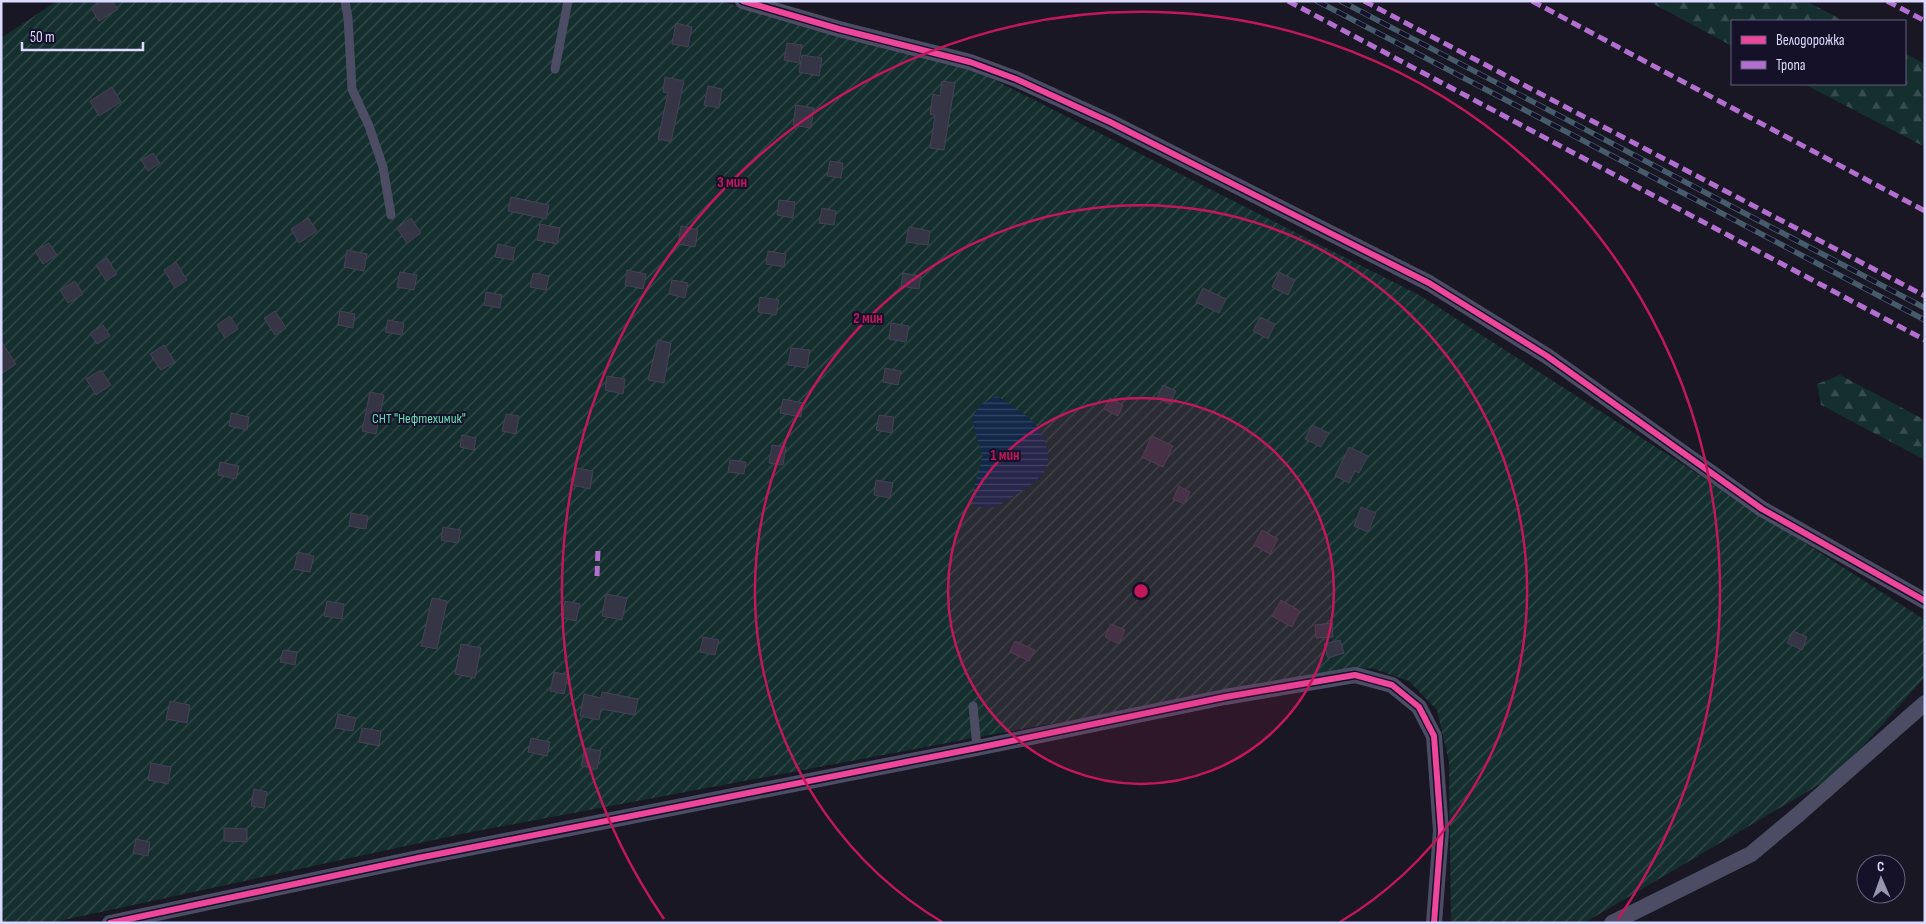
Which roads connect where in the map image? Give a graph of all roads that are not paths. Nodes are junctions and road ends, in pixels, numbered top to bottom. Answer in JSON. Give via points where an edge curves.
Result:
{"nodes":[{"id":1,"x":345,"y":1,"type":"edge"},
{"id":2,"x":568,"y":1,"type":"edge"},
{"id":3,"x":743,"y":1,"type":"edge"},
{"id":4,"x":555,"y":69,"type":"dead end"},
{"id":5,"x":391,"y":215,"type":"dead end"},
{"id":6,"x":1925,"y":601,"type":"edge"},
{"id":7,"x":1925,"y":703,"type":"edge"},
{"id":8,"x":973,"y":706,"type":"dead end"},
{"id":9,"x":977,"y":748,"type":"junction"},
{"id":10,"x":110,"y":923,"type":"edge"},
{"id":11,"x":1434,"y":923,"type":"edge"},
{"id":12,"x":1612,"y":923,"type":"edge"}],
"edges":[{"from":1,"to":5,"type":"lane","via":[[352,89],[383,167]]},
{"from":2,"to":4,"type":"lane"},
{"from":3,"to":6,"type":"street","via":[[839,30],[970,62],[1016,79],[1110,122],[1412,274],[1547,356],[1762,509]]},
{"from":7,"to":12,"type":"street","via":[[1751,854]]},
{"from":8,"to":9,"type":"lane"},
{"from":9,"to":10,"type":"street","via":[[538,834]]},
{"from":9,"to":11,"type":"street","via":[[1225,697],[1355,675],[1392,685],[1419,706],[1434,736],[1441,830]]}]}
